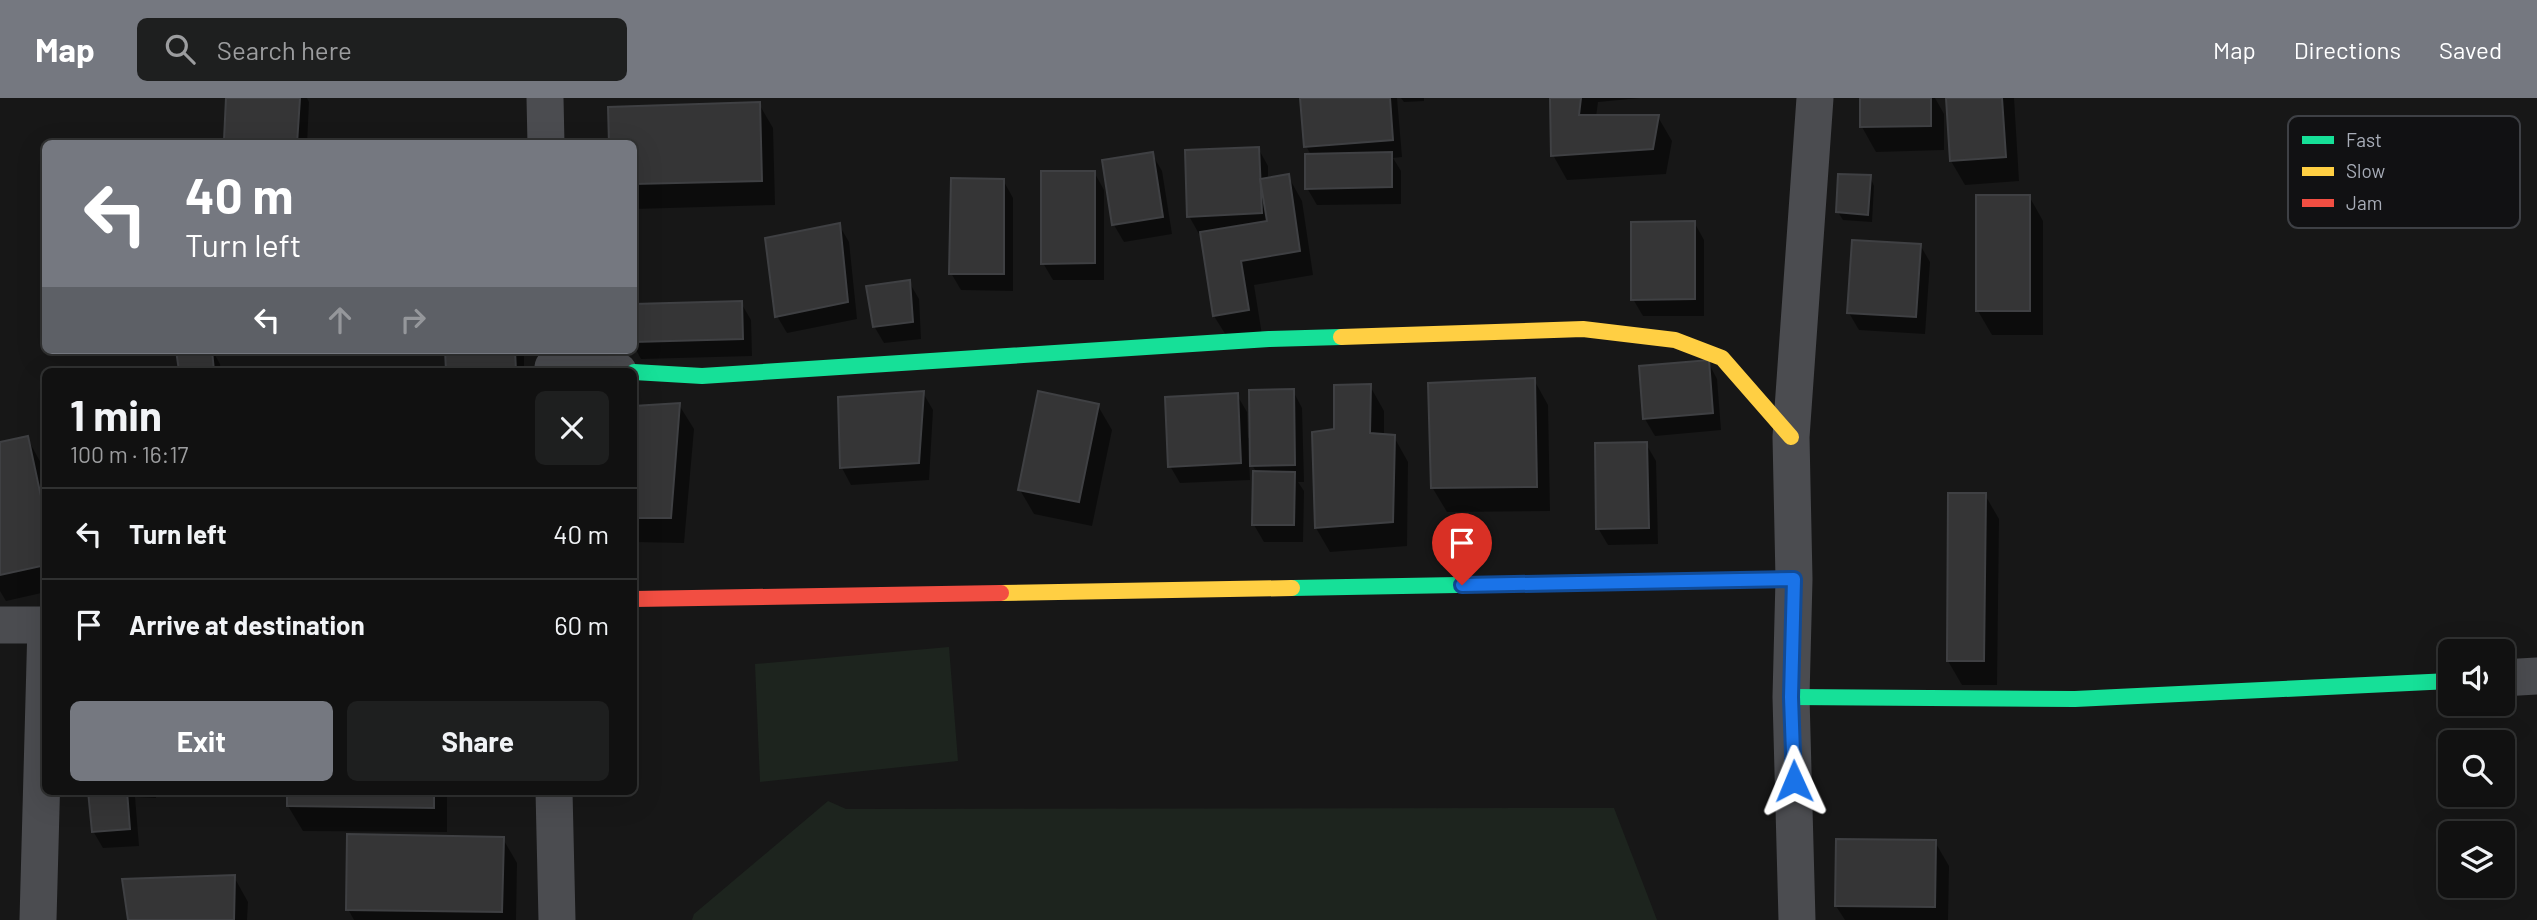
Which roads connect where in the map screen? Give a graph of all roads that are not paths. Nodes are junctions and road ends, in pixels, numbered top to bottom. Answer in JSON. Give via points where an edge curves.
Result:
{"nodes":[{"id":1,"x":545,"y":98,"type":"edge"},
{"id":2,"x":1815,"y":98,"type":"edge"},
{"id":3,"x":546,"y":140,"type":"edge"},
{"id":4,"x":553,"y":363,"type":"edge"},
{"id":5,"x":594,"y":368,"type":"edge"},
{"id":6,"x":637,"y":372,"type":"edge"},
{"id":7,"x":1791,"y":437,"type":"junction"},
{"id":8,"x":1794,"y":579,"type":"junction"},
{"id":9,"x":637,"y":599,"type":"edge"},
{"id":10,"x":0,"y":625,"type":"edge"},
{"id":11,"x":42,"y":625,"type":"edge"},
{"id":12,"x":2537,"y":676,"type":"edge"},
{"id":13,"x":2515,"y":677,"type":"edge"},
{"id":14,"x":2438,"y":682,"type":"edge"},
{"id":15,"x":1791,"y":697,"type":"junction"},
{"id":16,"x":42,"y":772,"type":"edge"},
{"id":17,"x":554,"y":795,"type":"edge"},
{"id":18,"x":38,"y":920,"type":"edge"},
{"id":19,"x":557,"y":920,"type":"edge"},
{"id":20,"x":1797,"y":920,"type":"edge"}],
"edges":[{"from":1,"to":3,"type":"street"},
{"from":2,"to":7,"type":"street"},
{"from":4,"to":5,"type":"street"},
{"from":6,"to":7,"type":"street","via":[[702,376],[1269,339],[1583,329],[1675,340],[1722,358]]},
{"from":7,"to":8,"type":"street"},
{"from":8,"to":9,"type":"street"},
{"from":8,"to":15,"type":"street"},
{"from":10,"to":11,"type":"street"},
{"from":12,"to":13,"type":"street"},
{"from":14,"to":15,"type":"street","via":[[2075,699]]},
{"from":15,"to":20,"type":"street"},
{"from":16,"to":18,"type":"street"},
{"from":17,"to":19,"type":"street"}]}
